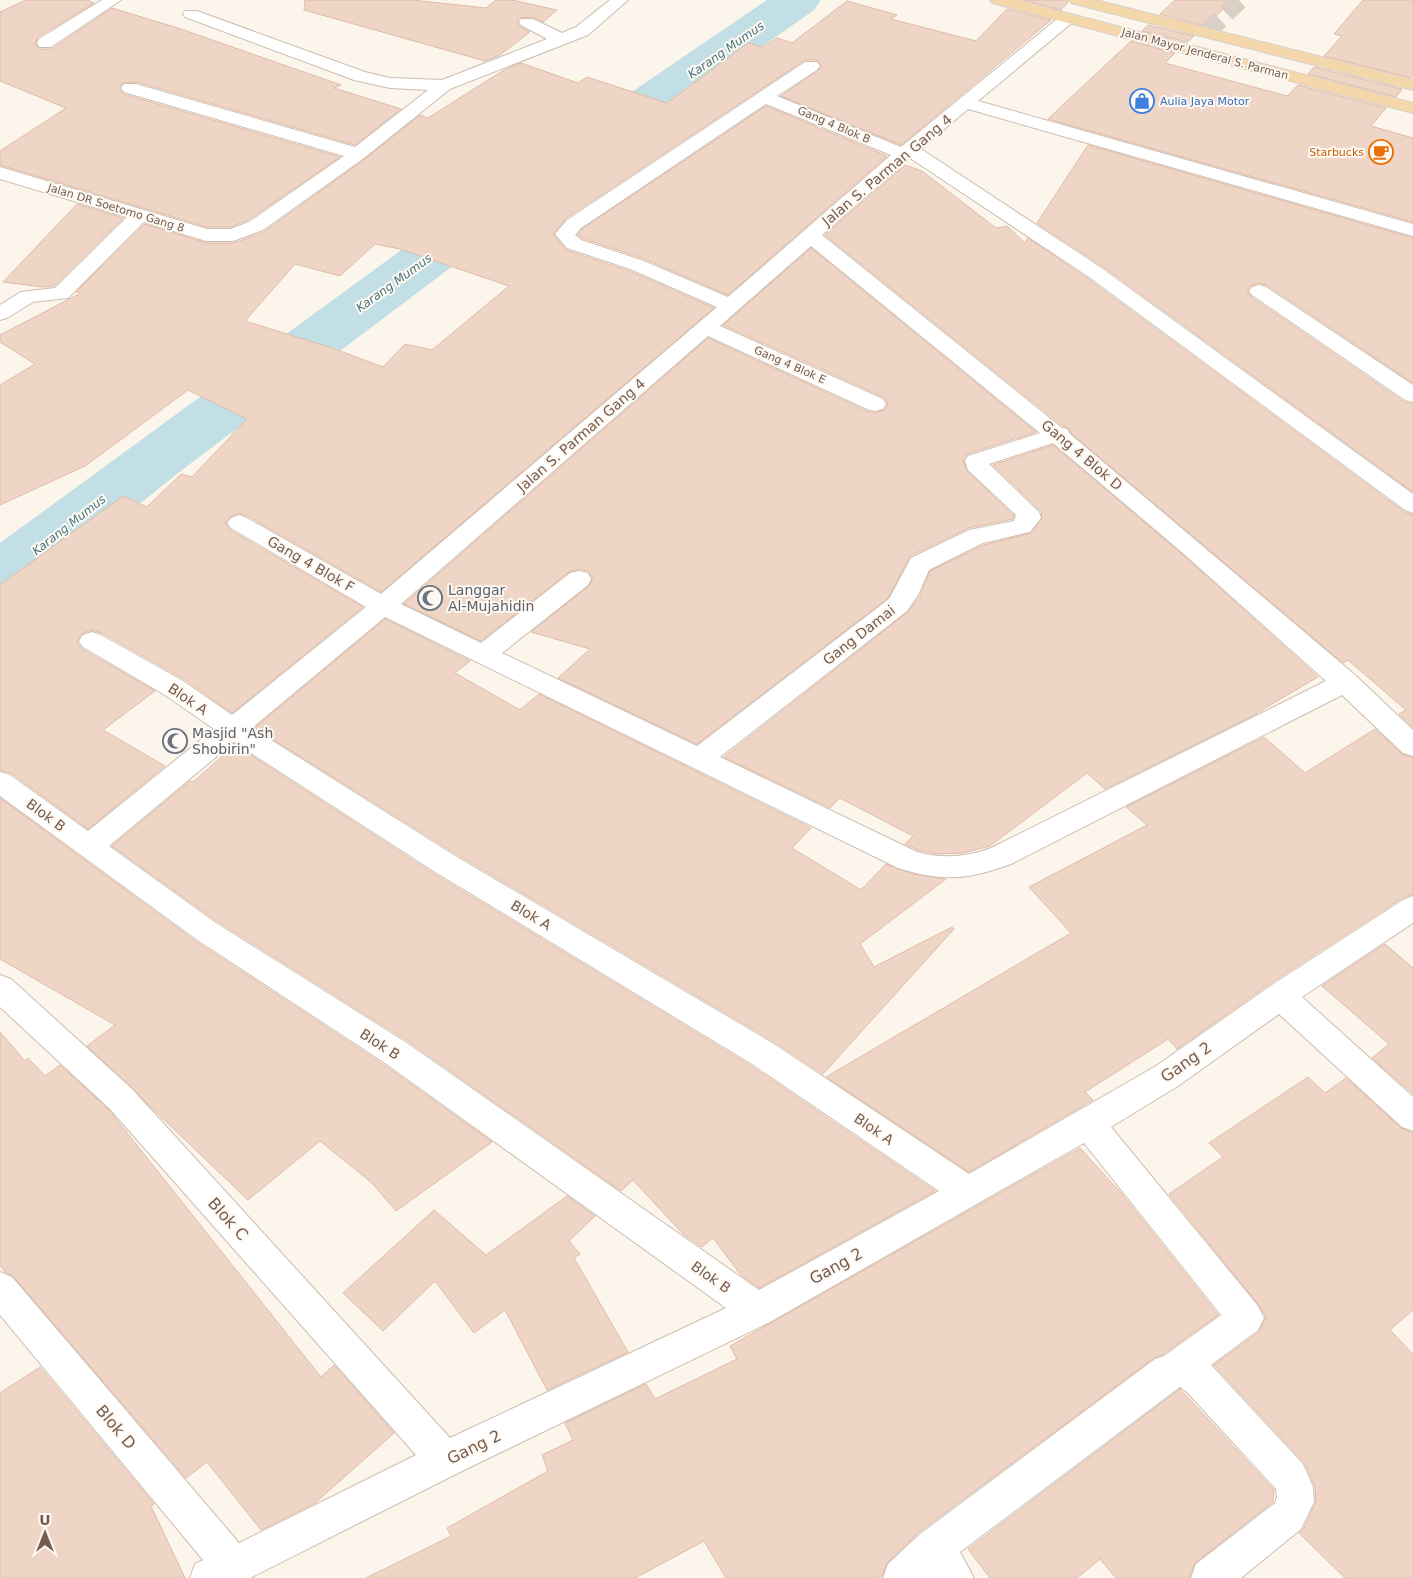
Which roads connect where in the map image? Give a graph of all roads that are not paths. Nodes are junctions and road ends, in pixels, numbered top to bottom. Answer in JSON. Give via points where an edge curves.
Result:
{"nodes":[{"id":1,"x":113,"y":0,"type":"edge"},
{"id":2,"x":620,"y":0,"type":"edge"},
{"id":3,"x":998,"y":0,"type":"edge"},
{"id":4,"x":1077,"y":0,"type":"edge"},
{"id":5,"x":1095,"y":3,"type":"edge"},
{"id":6,"x":191,"y":14,"type":"dead end"},
{"id":7,"x":1068,"y":18,"type":"junction"},
{"id":8,"x":527,"y":22,"type":"dead end"},
{"id":9,"x":563,"y":40,"type":"junction"},
{"id":10,"x":45,"y":43,"type":"dead end"},
{"id":11,"x":811,"y":66,"type":"dead end"},
{"id":12,"x":444,"y":85,"type":"junction"},
{"id":13,"x":1413,"y":85,"type":"edge"},
{"id":14,"x":130,"y":88,"type":"dead end"},
{"id":15,"x":764,"y":97,"type":"junction"},
{"id":16,"x":967,"y":103,"type":"junction"},
{"id":17,"x":1413,"y":108,"type":"edge"},
{"id":18,"x":906,"y":152,"type":"junction"},
{"id":19,"x":358,"y":154,"type":"junction"},
{"id":20,"x":0,"y":173,"type":"edge"},
{"id":21,"x":140,"y":215,"type":"junction"},
{"id":22,"x":1413,"y":230,"type":"edge"},
{"id":23,"x":811,"y":236,"type":"junction"},
{"id":24,"x":1259,"y":291,"type":"dead end"},
{"id":25,"x":730,"y":305,"type":"junction"},
{"id":26,"x":0,"y":314,"type":"edge"},
{"id":27,"x":705,"y":327,"type":"junction"},
{"id":28,"x":1413,"y":395,"type":"edge"},
{"id":29,"x":876,"y":404,"type":"dead end"},
{"id":30,"x":1058,"y":434,"type":"junction"},
{"id":31,"x":1413,"y":505,"type":"edge"},
{"id":32,"x":239,"y":523,"type":"dead end"},
{"id":33,"x":579,"y":579,"type":"dead end"},
{"id":34,"x":383,"y":606,"type":"junction"},
{"id":35,"x":92,"y":641,"type":"dead end"},
{"id":36,"x":483,"y":654,"type":"junction"},
{"id":37,"x":1346,"y":682,"type":"junction"},
{"id":38,"x":234,"y":729,"type":"junction"},
{"id":39,"x":1413,"y":746,"type":"edge"},
{"id":40,"x":698,"y":760,"type":"junction"},
{"id":41,"x":0,"y":782,"type":"edge"},
{"id":42,"x":88,"y":846,"type":"junction"},
{"id":43,"x":1413,"y":908,"type":"edge"},
{"id":44,"x":0,"y":988,"type":"edge"},
{"id":45,"x":1280,"y":996,"type":"junction"},
{"id":46,"x":1413,"y":1117,"type":"edge"},
{"id":47,"x":1088,"y":1124,"type":"junction"},
{"id":48,"x":968,"y":1192,"type":"junction"},
{"id":49,"x":0,"y":1289,"type":"edge"},
{"id":50,"x":758,"y":1310,"type":"junction"},
{"id":51,"x":1176,"y":1369,"type":"junction"},
{"id":52,"x":445,"y":1460,"type":"junction"},
{"id":53,"x":934,"y":1548,"type":"junction"},
{"id":54,"x":221,"y":1572,"type":"edge"},
{"id":55,"x":902,"y":1578,"type":"edge"},
{"id":56,"x":955,"y":1578,"type":"edge"},
{"id":57,"x":1210,"y":1578,"type":"edge"}],
"edges":[{"from":1,"to":10,"type":"street"},
{"from":2,"to":9,"type":"street","via":[[594,24]]},
{"from":3,"to":7,"type":"main road","name":"Jalan Mayor Jenderal S. Parman"},
{"from":4,"to":5,"type":"main road","name":"Jalan Mayor Jenderal S. Parman"},
{"from":5,"to":13,"type":"main road","name":"Jalan Mayor Jenderal S. Parman"},
{"from":6,"to":12,"type":"street","via":[[360,76],[390,83]]},
{"from":7,"to":16,"type":"street","name":"Jalan S. Parman Gang 4"},
{"from":7,"to":17,"type":"main road","name":"Jalan Mayor Jenderal S. Parman"},
{"from":8,"to":9,"type":"street"},
{"from":9,"to":12,"type":"street"},
{"from":11,"to":15,"type":"street"},
{"from":12,"to":19,"type":"street"},
{"from":14,"to":19,"type":"street"},
{"from":15,"to":18,"type":"street","name":"Gang 4 Blok B"},
{"from":15,"to":25,"type":"street","via":[[574,224],[565,234],[574,244],[637,265]]},
{"from":16,"to":18,"type":"street","name":"Jalan S. Parman Gang 4"},
{"from":16,"to":22,"type":"street"},
{"from":18,"to":23,"type":"street","name":"Jalan S. Parman Gang 4"},
{"from":18,"to":31,"type":"street","name":"Gang 4 Blok B","via":[[1096,274]]},
{"from":19,"to":21,"type":"street","name":"Jalan DR Soetomo Gang 8","via":[[256,226],[233,235],[206,235]]},
{"from":20,"to":21,"type":"street","name":"Jalan DR Soetomo Gang 8"},
{"from":21,"to":26,"type":"street","via":[[61,294],[28,296]]},
{"from":23,"to":25,"type":"street","name":"Jalan S. Parman Gang 4"},
{"from":23,"to":30,"type":"street","name":"Gang 4 Blok D"},
{"from":24,"to":28,"type":"street"},
{"from":25,"to":27,"type":"street","name":"Jalan S. Parman Gang 4"},
{"from":27,"to":29,"type":"street","name":"Gang 4 Blok E"},
{"from":27,"to":34,"type":"street","name":"Jalan S. Parman Gang 4"},
{"from":30,"to":37,"type":"street","name":"Gang 4 Blok D"},
{"from":30,"to":40,"type":"street","name":"Gang Damai","via":[[976,461],[976,465],[1027,512],[1029,518],[1022,527],[977,536],[920,564],[907,595],[898,605]]},
{"from":32,"to":34,"type":"street","name":"Gang 4 Blok F"},
{"from":33,"to":36,"type":"street"},
{"from":34,"to":36,"type":"street","name":"Gang 4 Blok F"},
{"from":34,"to":38,"type":"street","name":"Jalan S. Parman Gang 4"},
{"from":35,"to":38,"type":"street","name":"Blok A","via":[[147,672]]},
{"from":36,"to":40,"type":"street","name":"Gang 4 Blok F"},
{"from":37,"to":39,"type":"street","name":"Gang 4 Blok D"},
{"from":37,"to":40,"type":"street","name":"Gang 4 Blok F","via":[[1001,856],[966,867],[926,867],[908,860]]},
{"from":38,"to":42,"type":"street","name":"Jalan S. Parman Gang 4"},
{"from":38,"to":48,"type":"street","name":"Blok A","via":[[442,862],[763,1054]]},
{"from":41,"to":42,"type":"street","name":"Blok B"},
{"from":42,"to":50,"type":"street","name":"Blok B","via":[[206,931],[404,1059]]},
{"from":43,"to":45,"type":"street","name":"Gang 2"},
{"from":44,"to":52,"type":"street","name":"Blok C","via":[[121,1099]]},
{"from":45,"to":46,"type":"street"},
{"from":45,"to":47,"type":"street","name":"Gang 2","via":[[1166,1076]]},
{"from":47,"to":48,"type":"street","name":"Gang 2"},
{"from":47,"to":51,"type":"street","via":[[1246,1318]]},
{"from":48,"to":50,"type":"street","name":"Gang 2"},
{"from":49,"to":54,"type":"street","name":"Blok D"},
{"from":50,"to":52,"type":"street","name":"Gang 2"},
{"from":51,"to":53,"type":"street"},
{"from":51,"to":57,"type":"street","via":[[1183,1368],[1199,1378],[1290,1477],[1295,1487],[1296,1508]]},
{"from":52,"to":54,"type":"street","name":"Gang 2"},
{"from":53,"to":55,"type":"street"},
{"from":53,"to":56,"type":"street"}]}
